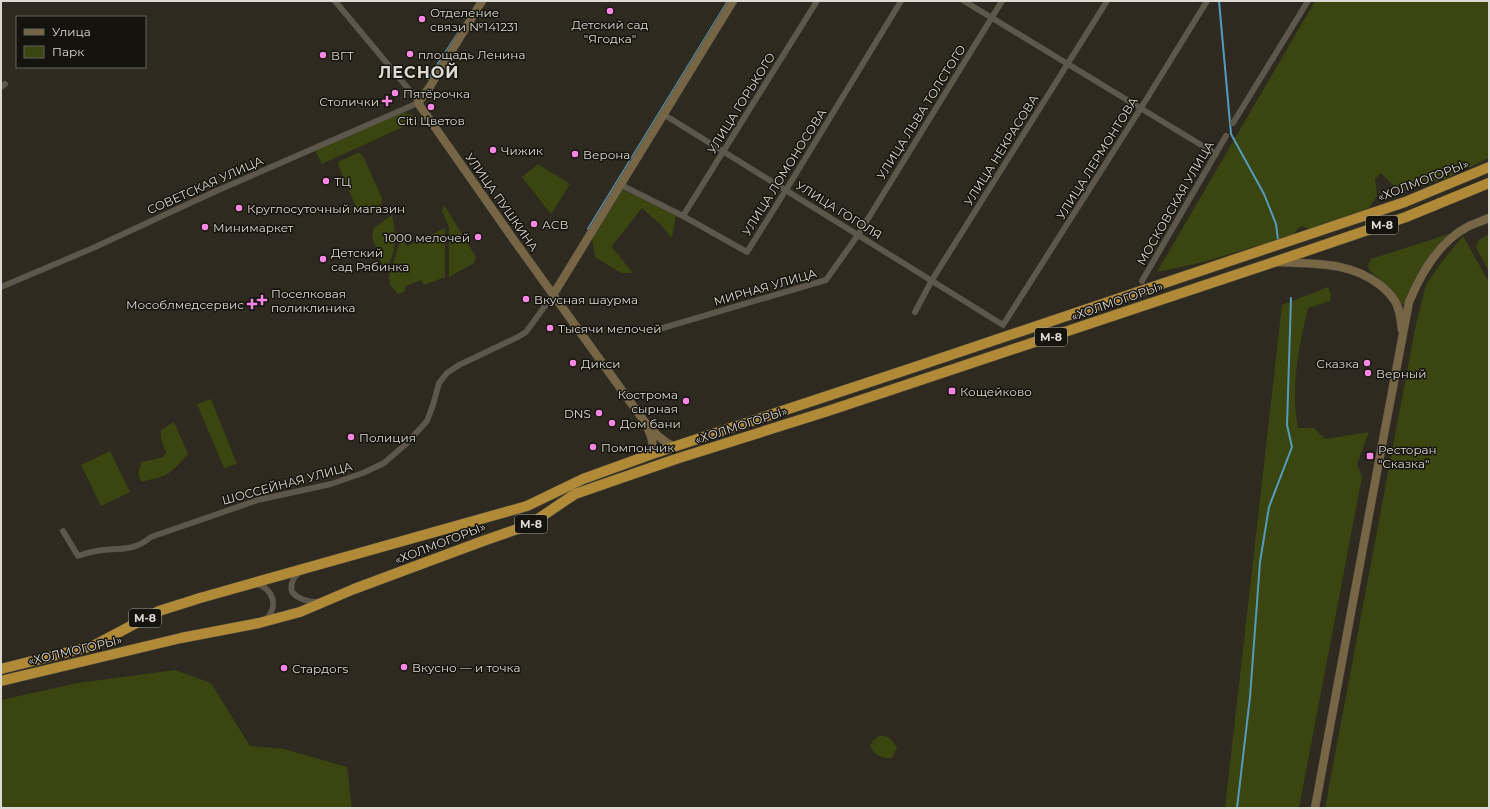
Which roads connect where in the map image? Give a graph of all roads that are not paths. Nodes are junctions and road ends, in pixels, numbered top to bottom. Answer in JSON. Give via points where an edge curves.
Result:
{"nodes":[{"id":1,"x":335,"y":1,"type":"edge"},
{"id":2,"x":482,"y":1,"type":"edge"},
{"id":3,"x":733,"y":1,"type":"edge"},
{"id":4,"x":817,"y":1,"type":"edge"},
{"id":5,"x":901,"y":1,"type":"edge"},
{"id":6,"x":964,"y":1,"type":"edge"},
{"id":7,"x":1002,"y":1,"type":"edge"},
{"id":8,"x":1107,"y":1,"type":"edge"},
{"id":9,"x":1207,"y":1,"type":"edge"},
{"id":10,"x":1308,"y":1,"type":"edge"},
{"id":11,"x":992,"y":17,"type":"junction"},
{"id":12,"x":1067,"y":64,"type":"junction"},
{"id":13,"x":418,"y":103,"type":"junction"},
{"id":14,"x":1141,"y":108,"type":"junction"},
{"id":15,"x":663,"y":114,"type":"junction"},
{"id":16,"x":1233,"y":123,"type":"dead end"},
{"id":17,"x":1226,"y":136,"type":"dead end"},
{"id":18,"x":724,"y":151,"type":"junction"},
{"id":19,"x":1216,"y":154,"type":"junction"},
{"id":20,"x":1489,"y":167,"type":"edge"},
{"id":21,"x":1489,"y":183,"type":"edge"},
{"id":22,"x":621,"y":185,"type":"junction"},
{"id":23,"x":786,"y":190,"type":"junction"},
{"id":24,"x":683,"y":216,"type":"junction"},
{"id":25,"x":1489,"y":218,"type":"edge"},
{"id":26,"x":858,"y":234,"type":"junction"},
{"id":27,"x":1274,"y":262,"type":"junction"},
{"id":28,"x":932,"y":280,"type":"junction"},
{"id":29,"x":1142,"y":281,"type":"dead end"},
{"id":30,"x":1,"y":287,"type":"edge"},
{"id":31,"x":554,"y":295,"type":"junction"},
{"id":32,"x":915,"y":312,"type":"dead end"},
{"id":33,"x":1003,"y":325,"type":"joint"},
{"id":34,"x":656,"y":330,"type":"dead end"},
{"id":35,"x":1403,"y":337,"type":"junction"},
{"id":36,"x":644,"y":421,"type":"junction"},
{"id":37,"x":675,"y":446,"type":"junction"},
{"id":38,"x":652,"y":454,"type":"junction"},
{"id":39,"x":63,"y":531,"type":"dead end"},
{"id":40,"x":310,"y":566,"type":"junction"},
{"id":41,"x":247,"y":584,"type":"junction"},
{"id":42,"x":324,"y":602,"type":"junction"},
{"id":43,"x":259,"y":623,"type":"junction"},
{"id":44,"x":1,"y":669,"type":"edge"},
{"id":45,"x":1,"y":681,"type":"edge"},
{"id":46,"x":1315,"y":808,"type":"edge"}],
"edges":[{"from":1,"to":13,"type":"street","name":"УЛИЦА ПУШКИНА"},
{"from":2,"to":13,"type":"street"},
{"from":3,"to":15,"type":"street"},
{"from":4,"to":18,"type":"street","name":"УЛИЦА ГОРЬКОГО"},
{"from":5,"to":23,"type":"street","name":"УЛИЦА ЛОМОНОСОВА"},
{"from":6,"to":11,"type":"street"},
{"from":7,"to":11,"type":"street","name":"УЛИЦА ЛЬВА ТОЛСТОГО"},
{"from":8,"to":12,"type":"street","name":"УЛИЦА НЕКРАСОВА"},
{"from":9,"to":14,"type":"street","name":"УЛИЦА ЛЕРМОНТОВА"},
{"from":10,"to":16,"type":"street"},
{"from":11,"to":12,"type":"street"},
{"from":11,"to":26,"type":"street","name":"УЛИЦА ЛЬВА ТОЛСТОГО"},
{"from":12,"to":14,"type":"street"},
{"from":12,"to":28,"type":"street","name":"УЛИЦА НЕКРАСОВА"},
{"from":13,"to":30,"type":"street","name":"СОВЕТСКАЯ УЛИЦА"},
{"from":13,"to":31,"type":"street","name":"УЛИЦА ПУШКИНА"},
{"from":14,"to":19,"type":"street"},
{"from":14,"to":33,"type":"street","name":"УЛИЦА ЛЕРМОНТОВА"},
{"from":15,"to":18,"type":"street","name":"УЛИЦА ГОГОЛЯ"},
{"from":15,"to":22,"type":"street"},
{"from":17,"to":19,"type":"street","name":"МОСКОВСКАЯ УЛИЦА"},
{"from":18,"to":23,"type":"street","name":"УЛИЦА ГОГОЛЯ"},
{"from":18,"to":24,"type":"street","name":"УЛИЦА ГОРЬКОГО"},
{"from":19,"to":29,"type":"street","name":"МОСКОВСКАЯ УЛИЦА"},
{"from":20,"to":37,"type":"highway","name":"«ХОЛМОГОРЫ»","number":"М-8","via":[[1405,202]]},
{"from":21,"to":27,"type":"highway","name":"«ХОЛМОГОРЫ»","number":"М-8","via":[[1406,217]]},
{"from":22,"to":24,"type":"street","name":"УЛИЦА ЛОМОНОСОВА"},
{"from":22,"to":31,"type":"street"},
{"from":23,"to":24,"type":"street","name":"УЛИЦА ЛОМОНОСОВА","via":[[747,252]]},
{"from":23,"to":26,"type":"street","name":"УЛИЦА ГОГОЛЯ"},
{"from":25,"to":35,"type":"street","via":[[1469,226],[1454,236],[1433,258],[1418,281],[1409,302]]},
{"from":26,"to":28,"type":"street","name":"УЛИЦА ГОГОЛЯ"},
{"from":26,"to":34,"type":"street","name":"МИРНАЯ УЛИЦА","via":[[826,280]]},
{"from":27,"to":35,"type":"street","via":[[1340,266],[1370,277],[1395,301],[1400,312]]},
{"from":27,"to":42,"type":"highway","name":"«ХОЛМОГОРЫ»","number":"М-8","via":[[828,411],[676,458],[575,494],[529,525]]},
{"from":28,"to":32,"type":"street","name":"УЛИЦА НЕКРАСОВА"},
{"from":28,"to":33,"type":"street","name":"УЛИЦА ГОГОЛЯ"},
{"from":31,"to":36,"type":"street","name":"УЛИЦА ПУШКИНА"},
{"from":31,"to":39,"type":"street","name":"ШОССЕЙНАЯ УЛИЦА","via":[[526,332],[458,365],[447,373],[439,383],[427,421],[384,463],[331,484],[244,505],[150,537],[128,549],[96,551],[78,556]]},
{"from":35,"to":46,"type":"street"},
{"from":36,"to":37,"type":"street","via":[[656,435],[669,445]]},
{"from":36,"to":38,"type":"street","via":[[652,436]]},
{"from":37,"to":38,"type":"highway","name":"«ХОЛМОГОРЫ»","number":"М-8"},
{"from":38,"to":40,"type":"highway","name":"«ХОЛМОГОРЫ»","number":"М-8","via":[[583,479],[527,506]]},
{"from":40,"to":41,"type":"highway","name":"«ХОЛМОГОРЫ»","number":"М-8"},
{"from":40,"to":42,"type":"street","via":[[294,578],[292,592],[305,601]]},
{"from":41,"to":43,"type":"street","via":[[260,585],[268,590],[272,598],[272,611]]},
{"from":41,"to":44,"type":"highway","name":"«ХОЛМОГОРЫ»","number":"М-8","via":[[159,611],[93,646]]},
{"from":42,"to":43,"type":"highway","name":"«ХОЛМОГОРЫ»","number":"М-8","via":[[300,612]]},
{"from":43,"to":45,"type":"highway","name":"«ХОЛМОГОРЫ»","number":"М-8","via":[[181,638]]}]}
